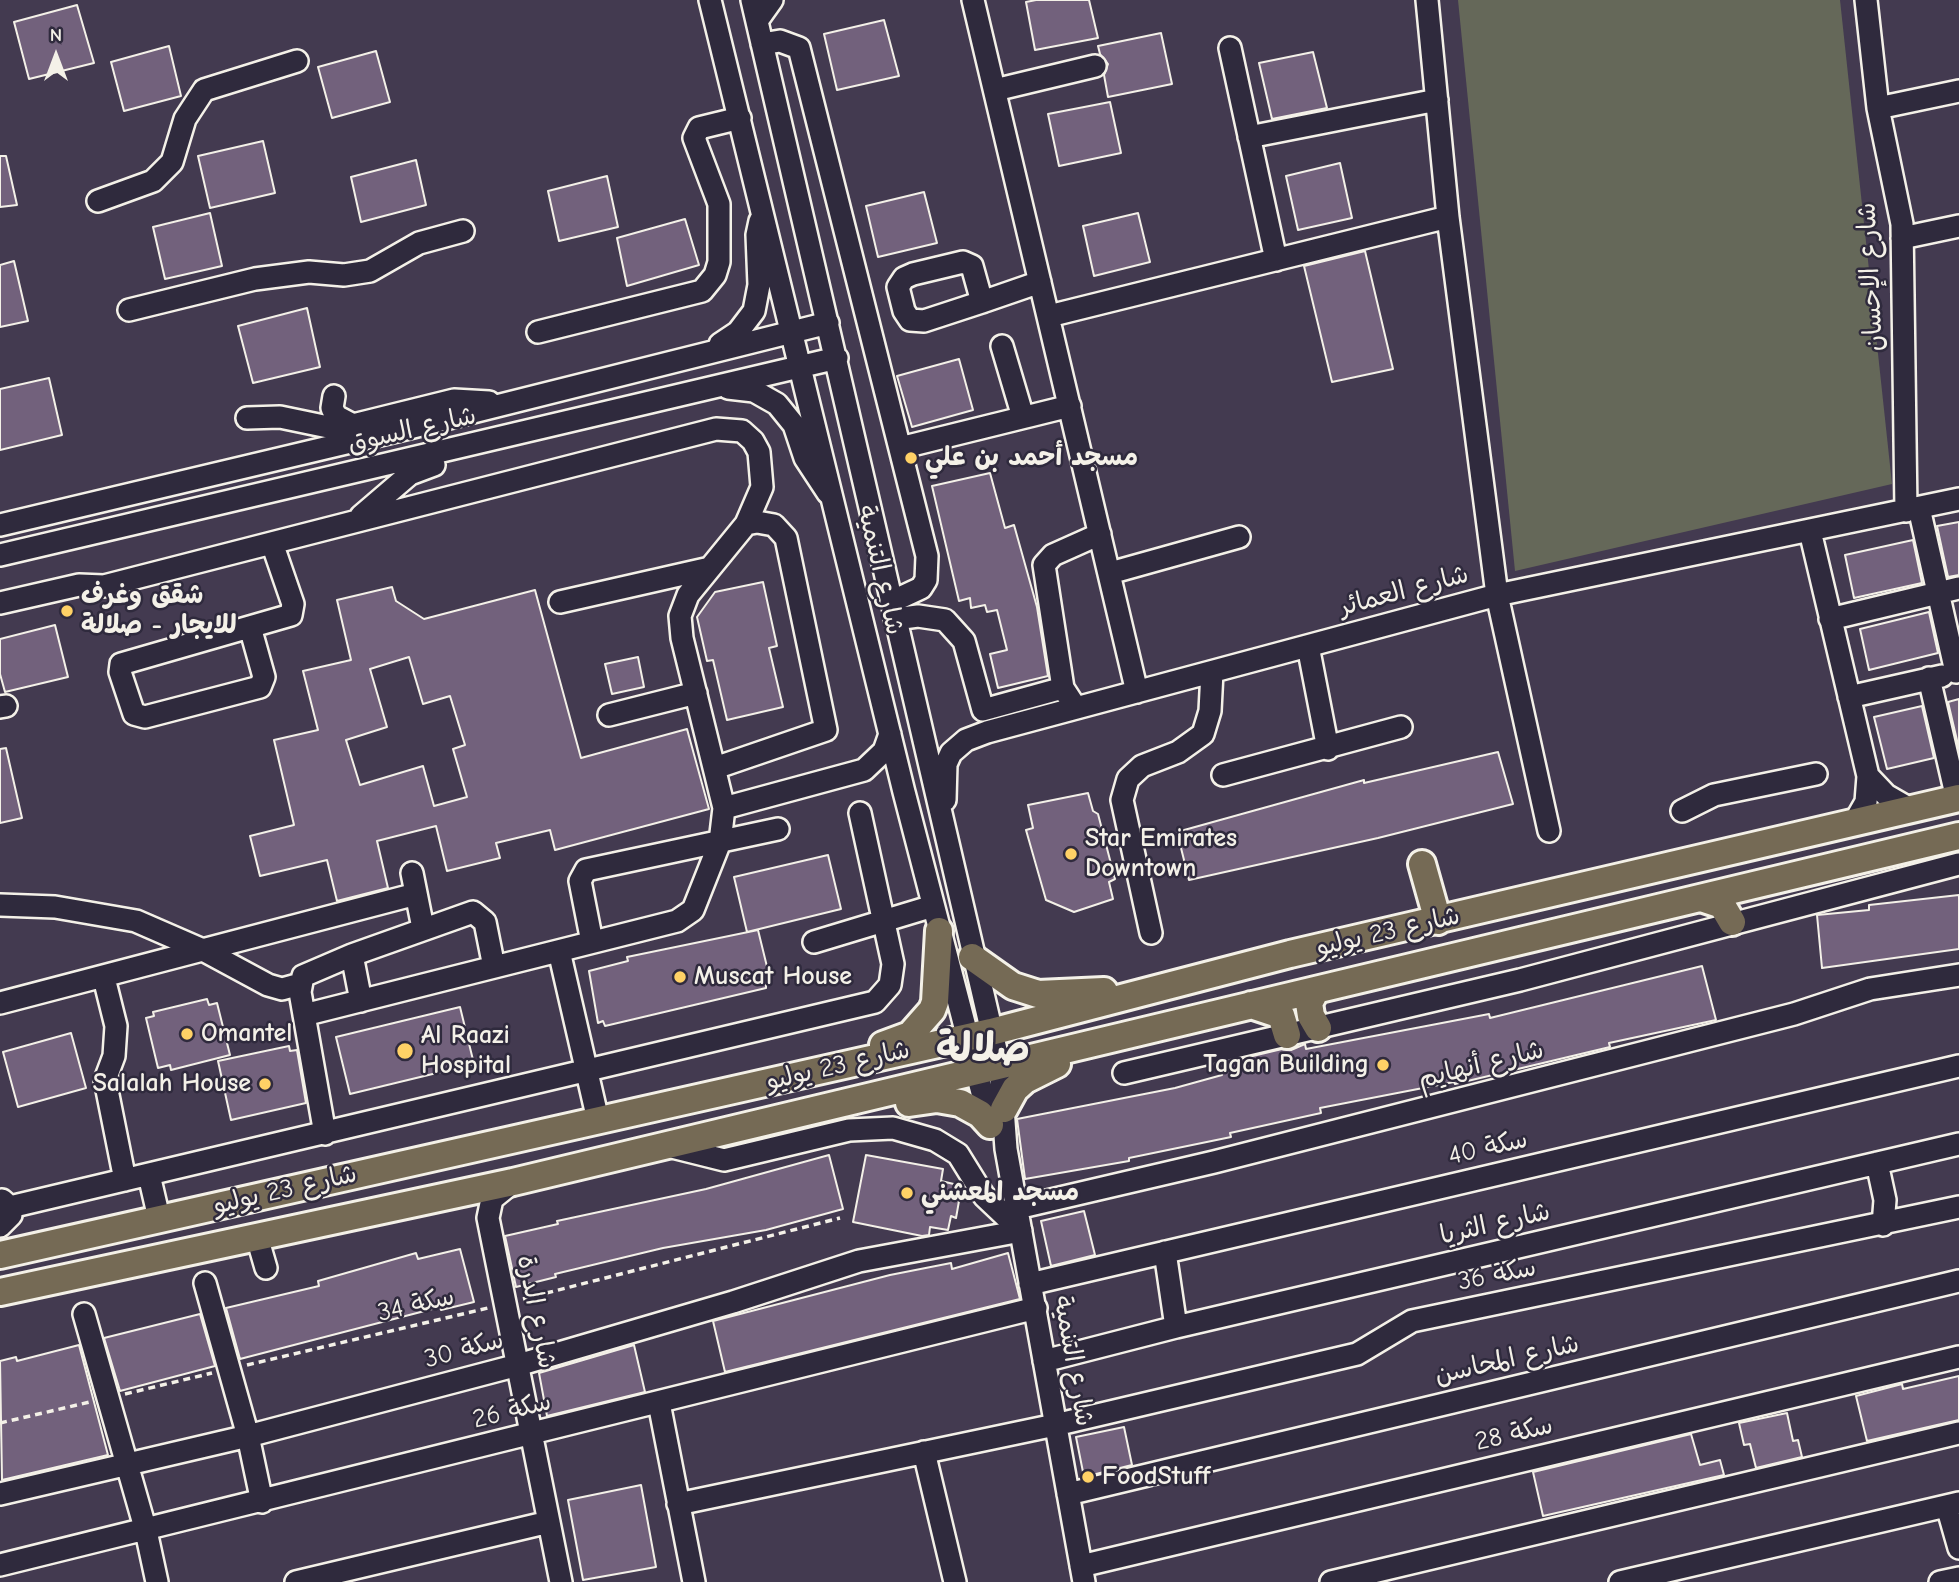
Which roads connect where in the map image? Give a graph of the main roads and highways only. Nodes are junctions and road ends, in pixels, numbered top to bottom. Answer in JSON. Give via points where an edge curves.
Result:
{"nodes":[{"id":1,"x":1958,"y":799,"type":"edge"},
{"id":2,"x":1959,"y":836,"type":"edge"},
{"id":3,"x":1422,"y":864,"type":"dead end"},
{"id":4,"x":1755,"y":884,"type":"junction"},
{"id":5,"x":1701,"y":898,"type":"junction"},
{"id":6,"x":936,"y":919,"type":"road end"},
{"id":7,"x":1438,"y":921,"type":"junction"},
{"id":8,"x":972,"y":957,"type":"road end"},
{"id":9,"x":1164,"y":985,"type":"junction"},
{"id":10,"x":1316,"y":990,"type":"junction"},
{"id":11,"x":1251,"y":1005,"type":"junction"},
{"id":12,"x":1318,"y":1028,"type":"road end"},
{"id":13,"x":1133,"y":1034,"type":"junction"},
{"id":14,"x":1287,"y":1035,"type":"road end"},
{"id":15,"x":836,"y":1066,"type":"junction"},
{"id":16,"x":849,"y":1102,"type":"junction"},
{"id":17,"x":7,"y":1252,"type":"edge"},
{"id":18,"x":0,"y":1292,"type":"edge"}],
"edges":[{"from":1,"to":7,"type":"main road","name":"شارع 23 يوليو"},
{"from":2,"to":4,"type":"main road","name":"شارع 23 يوليو"},
{"from":3,"to":7,"type":"main road"},
{"from":4,"to":5,"type":"main road","name":"شارع 23 يوليو"},
{"from":4,"to":5,"type":"main road","via":[[1741,903],[1739,920],[1722,905]]},
{"from":5,"to":10,"type":"main road","name":"شارع 23 يوليو"},
{"from":6,"to":15,"type":"main road","via":[[935,1002],[925,1020],[903,1039],[848,1057]]},
{"from":7,"to":9,"type":"main road","name":"شارع 23 يوليو"},
{"from":8,"to":9,"type":"main road","via":[[1013,986],[1038,994]]},
{"from":9,"to":15,"type":"main road","name":"شارع 23 يوليو","via":[[980,1035]]},
{"from":10,"to":11,"type":"main road","name":"شارع 23 يوليو"},
{"from":10,"to":12,"type":"main road","via":[[1309,1003]]},
{"from":11,"to":13,"type":"main road","name":"شارع 23 يوليو"},
{"from":11,"to":14,"type":"main road","via":[[1281,1015]]},
{"from":13,"to":16,"type":"main road","name":"شارع 23 يوليو"},
{"from":13,"to":16,"type":"main road","via":[[1107,1051],[1041,1071],[1015,1089],[997,1117],[949,1100],[867,1108]]},
{"from":15,"to":17,"type":"main road","name":"شارع 23 يوليو"},
{"from":16,"to":18,"type":"main road","name":"شارع 23 يوليو","via":[[513,1182]]}]}
